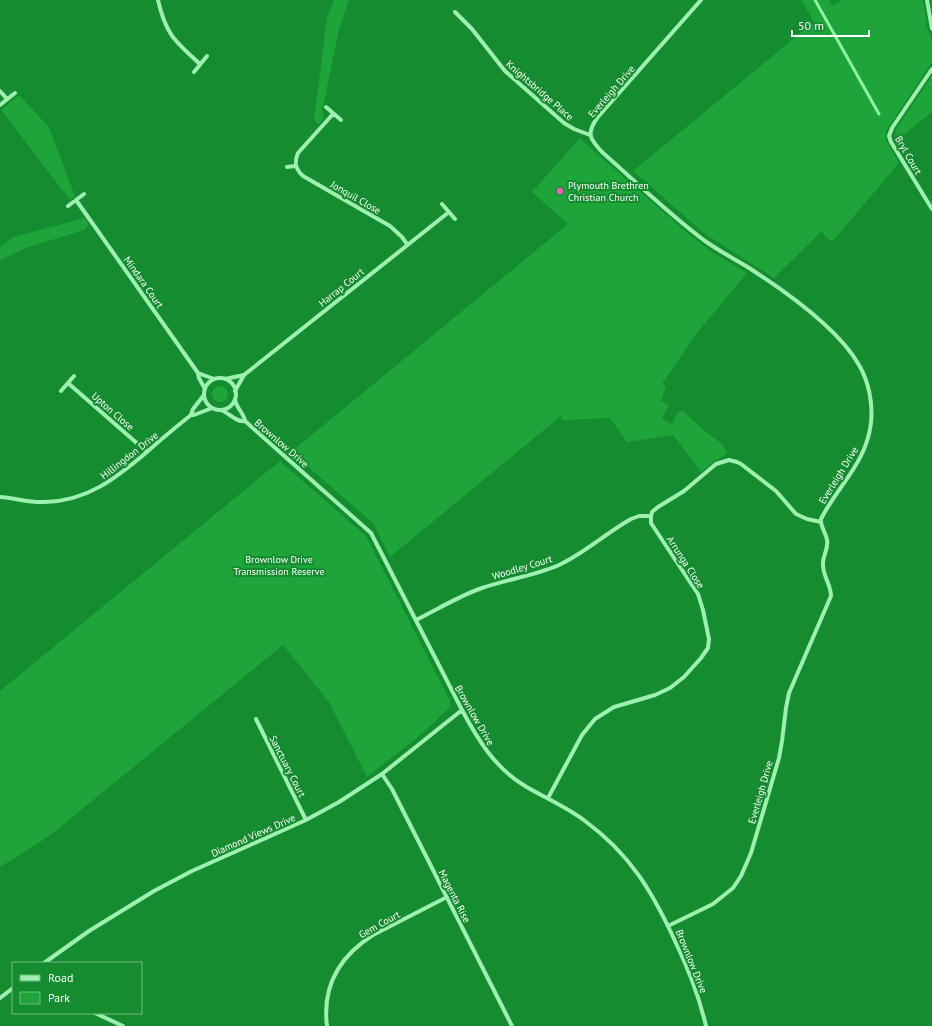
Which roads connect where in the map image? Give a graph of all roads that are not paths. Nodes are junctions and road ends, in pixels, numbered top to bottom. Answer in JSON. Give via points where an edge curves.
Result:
{"nodes":[{"id":1,"x":158,"y":0,"type":"edge"},
{"id":2,"x":701,"y":0,"type":"edge"},
{"id":3,"x":927,"y":0,"type":"edge"},
{"id":4,"x":455,"y":12,"type":"dead end"},
{"id":5,"x":932,"y":29,"type":"edge"},
{"id":6,"x":207,"y":56,"type":"dead end"},
{"id":7,"x":200,"y":64,"type":"junction"},
{"id":8,"x":932,"y":69,"type":"edge"},
{"id":9,"x":194,"y":72,"type":"dead end"},
{"id":10,"x":0,"y":91,"type":"edge"},
{"id":11,"x":15,"y":93,"type":"dead end"},
{"id":12,"x":7,"y":99,"type":"junction"},
{"id":13,"x":0,"y":106,"type":"edge"},
{"id":14,"x":326,"y":107,"type":"dead end"},
{"id":15,"x":333,"y":114,"type":"junction"},
{"id":16,"x":340,"y":120,"type":"dead end"},
{"id":17,"x":590,"y":135,"type":"junction"},
{"id":18,"x":295,"y":166,"type":"junction"},
{"id":19,"x":287,"y":167,"type":"dead end"},
{"id":20,"x":84,"y":194,"type":"dead end"},
{"id":21,"x":76,"y":200,"type":"junction"},
{"id":22,"x":442,"y":204,"type":"dead end"},
{"id":23,"x":68,"y":206,"type":"dead end"},
{"id":24,"x":932,"y":209,"type":"edge"},
{"id":25,"x":449,"y":212,"type":"junction"},
{"id":26,"x":455,"y":219,"type":"dead end"},
{"id":27,"x":407,"y":244,"type":"junction"},
{"id":28,"x":198,"y":373,"type":"junction"},
{"id":29,"x":244,"y":375,"type":"junction"},
{"id":30,"x":74,"y":376,"type":"dead end"},
{"id":31,"x":214,"y":379,"type":"junction"},
{"id":32,"x":224,"y":379,"type":"junction"},
{"id":33,"x":68,"y":383,"type":"junction"},
{"id":34,"x":205,"y":389,"type":"junction"},
{"id":35,"x":235,"y":390,"type":"junction"},
{"id":36,"x":61,"y":391,"type":"dead end"},
{"id":37,"x":204,"y":395,"type":"junction"},
{"id":38,"x":235,"y":399,"type":"junction"},
{"id":39,"x":212,"y":408,"type":"junction"},
{"id":40,"x":220,"y":410,"type":"junction"},
{"id":41,"x":191,"y":415,"type":"junction"},
{"id":42,"x":245,"y":421,"type":"junction"},
{"id":43,"x":147,"y":452,"type":"junction"},
{"id":44,"x":0,"y":497,"type":"edge"},
{"id":45,"x":651,"y":516,"type":"junction"},
{"id":46,"x":821,"y":522,"type":"junction"},
{"id":47,"x":416,"y":620,"type":"junction"},
{"id":48,"x":462,"y":710,"type":"junction"},
{"id":49,"x":256,"y":719,"type":"dead end"},
{"id":50,"x":382,"y":774,"type":"junction"},
{"id":51,"x":548,"y":798,"type":"junction"},
{"id":52,"x":306,"y":820,"type":"junction"},
{"id":53,"x":447,"y":897,"type":"junction"},
{"id":54,"x":668,"y":926,"type":"junction"},
{"id":55,"x":45,"y":962,"type":"edge"},
{"id":56,"x":12,"y":989,"type":"edge"},
{"id":57,"x":0,"y":998,"type":"edge"},
{"id":58,"x":97,"y":1014,"type":"edge"},
{"id":59,"x":123,"y":1026,"type":"edge"},
{"id":60,"x":327,"y":1026,"type":"edge"},
{"id":61,"x":512,"y":1026,"type":"edge"},
{"id":62,"x":706,"y":1026,"type":"edge"}],
"edges":[{"from":1,"to":7,"type":"street","via":[[168,31]]},
{"from":2,"to":17,"type":"street","name":"Everleigh Drive","via":[[597,118]]},
{"from":3,"to":5,"type":"street"},
{"from":4,"to":17,"type":"street","name":"Knightsbridge Place","via":[[505,71],[564,123]]},
{"from":6,"to":7,"type":"street"},
{"from":7,"to":9,"type":"street"},
{"from":8,"to":24,"type":"street","name":"Bryl Court","via":[[889,136]]},
{"from":10,"to":12,"type":"street"},
{"from":11,"to":12,"type":"street"},
{"from":12,"to":13,"type":"street"},
{"from":14,"to":15,"type":"street"},
{"from":15,"to":16,"type":"street"},
{"from":15,"to":18,"type":"street","via":[[298,153]]},
{"from":17,"to":46,"type":"street","name":"Everleigh Drive","via":[[602,152],[697,234],[766,279],[816,317],[848,349],[860,366],[870,400],[870,431],[863,453]]},
{"from":18,"to":19,"type":"street"},
{"from":18,"to":27,"type":"street","name":"Jonquil Close","via":[[303,176],[390,226]]},
{"from":20,"to":21,"type":"street"},
{"from":21,"to":23,"type":"street"},
{"from":21,"to":28,"type":"street","name":"Mindara Court"},
{"from":22,"to":25,"type":"street"},
{"from":25,"to":26,"type":"street"},
{"from":25,"to":27,"type":"street","name":"Harrap Court"},
{"from":27,"to":29,"type":"street","name":"Harrap Court"},
{"from":28,"to":31,"type":"street"},
{"from":28,"to":34,"type":"street","name":"Mindara Court"},
{"from":29,"to":32,"type":"street","name":"Harrap Court"},
{"from":29,"to":35,"type":"street","name":"Harrap Court"},
{"from":30,"to":33,"type":"street"},
{"from":31,"to":32,"type":"street"},
{"from":31,"to":34,"type":"street"},
{"from":32,"to":35,"type":"street","via":[[229,381]]},
{"from":33,"to":36,"type":"street"},
{"from":33,"to":43,"type":"street","name":"Upton Close"},
{"from":34,"to":37,"type":"street"},
{"from":35,"to":38,"type":"street"},
{"from":37,"to":39,"type":"street"},
{"from":37,"to":41,"type":"street","name":"Hillingdon Drive"},
{"from":38,"to":40,"type":"street","via":[[229,406]]},
{"from":38,"to":42,"type":"street","name":"Brownlow Drive"},
{"from":39,"to":40,"type":"street"},
{"from":39,"to":41,"type":"street","name":"Hillingdon Drive"},
{"from":40,"to":42,"type":"street","name":"Brownlow Drive","via":[[239,421]]},
{"from":41,"to":43,"type":"street","name":"Hillingdon Drive"},
{"from":42,"to":47,"type":"street","name":"Brownlow Drive","via":[[371,533]]},
{"from":43,"to":44,"type":"street","name":"Hillingdon Drive","via":[[103,486],[75,497],[45,502]]},
{"from":45,"to":46,"type":"street","via":[[658,507],[692,486],[712,467],[729,460],[741,464],[776,491],[796,514]]},
{"from":45,"to":47,"type":"street","name":"Woodley Court","via":[[631,519],[559,565],[482,588]]},
{"from":45,"to":51,"type":"street","name":"Arrunga Close","via":[[654,527],[698,594],[709,639],[708,648],[684,677],[670,688],[656,695],[614,707],[595,719],[582,735]]},
{"from":46,"to":54,"type":"street","name":"Everleigh Drive","via":[[827,540],[823,566],[831,596],[789,693],[779,758],[748,861],[737,882],[719,900]]},
{"from":47,"to":48,"type":"street","name":"Brownlow Drive"},
{"from":48,"to":50,"type":"street","name":"Diamond Views Drive"},
{"from":48,"to":51,"type":"street","name":"Brownlow Drive","via":[[483,746],[498,764],[524,785]]},
{"from":49,"to":52,"type":"street","name":"Sanctuary Court"},
{"from":50,"to":52,"type":"street","name":"Diamond Views Drive"},
{"from":50,"to":53,"type":"street","name":"Magenta Rise"},
{"from":51,"to":54,"type":"street","name":"Brownlow Drive","via":[[583,820],[616,848],[650,890]]},
{"from":52,"to":55,"type":"street","name":"Diamond Views Drive","via":[[192,871],[154,891],[89,931]]},
{"from":53,"to":60,"type":"street","name":"Gem Court","via":[[373,935],[350,952],[330,985],[326,1008]]},
{"from":53,"to":61,"type":"street","name":"Magenta Rise"},
{"from":54,"to":62,"type":"street","name":"Brownlow Drive","via":[[689,971]]},
{"from":56,"to":57,"type":"street"},
{"from":58,"to":59,"type":"street"}]}
